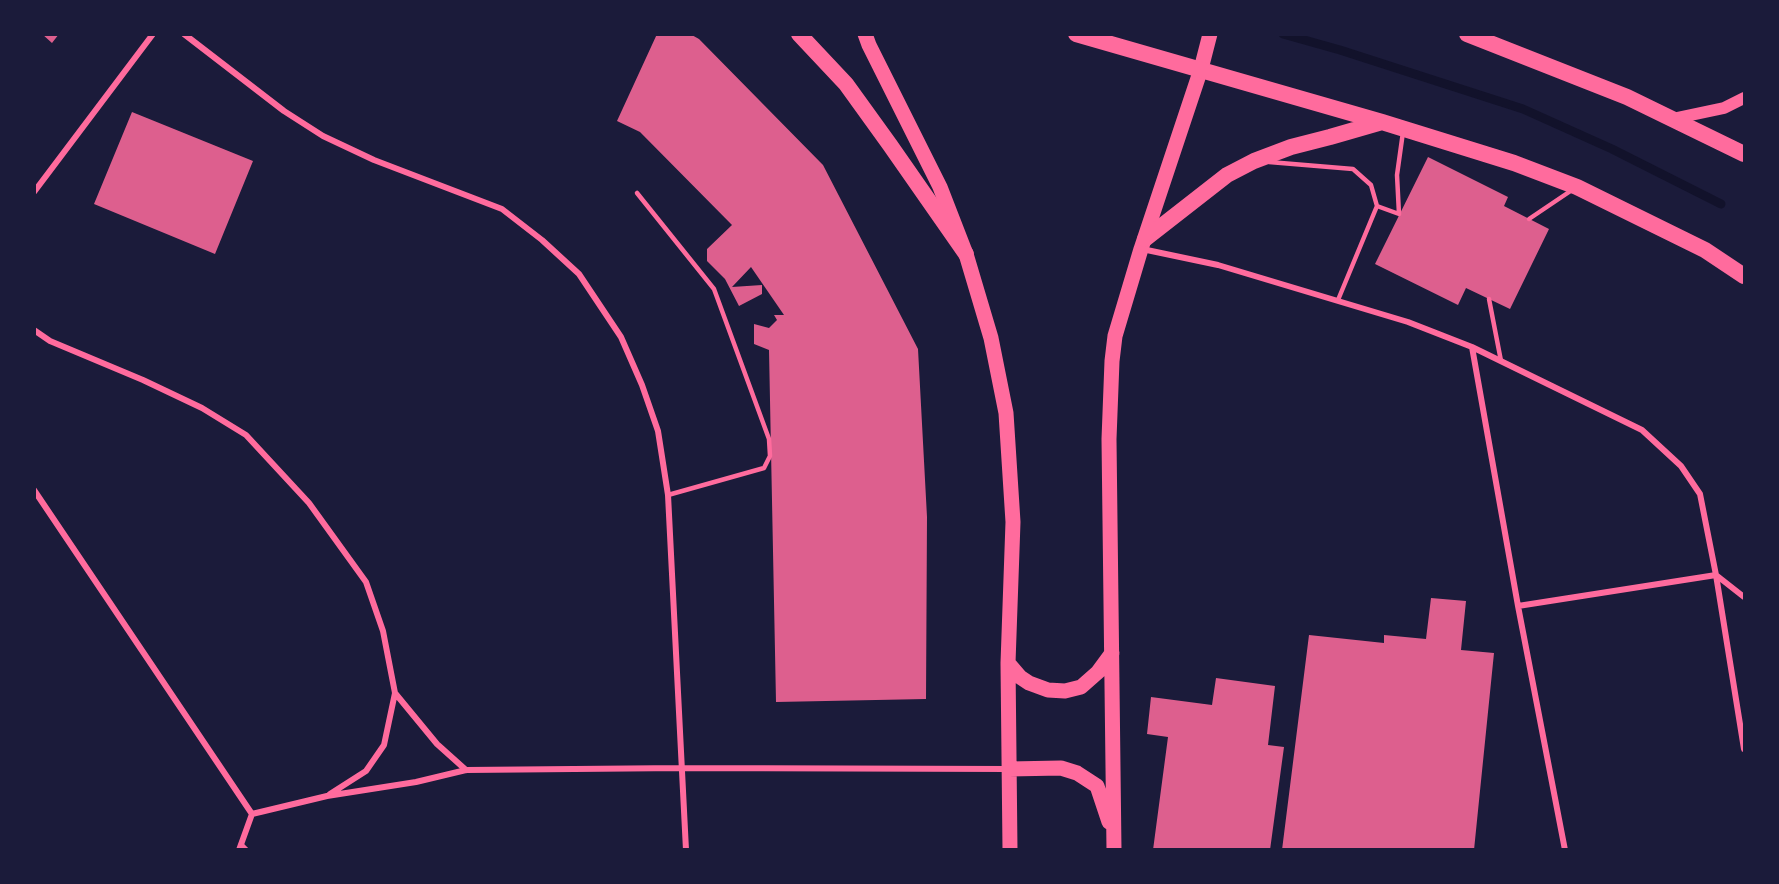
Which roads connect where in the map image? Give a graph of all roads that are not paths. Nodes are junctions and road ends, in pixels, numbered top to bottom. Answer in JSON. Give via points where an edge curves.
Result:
{"nodes":[{"id":1,"x":153,"y":34,"type":"edge"},
{"id":2,"x":184,"y":34,"type":"edge"},
{"id":3,"x":799,"y":34,"type":"edge"},
{"id":4,"x":865,"y":34,"type":"edge"},
{"id":5,"x":1076,"y":34,"type":"edge"},
{"id":6,"x":1467,"y":34,"type":"edge"},
{"id":7,"x":1208,"y":41,"type":"edge"},
{"id":8,"x":1201,"y":69,"type":"junction"},
{"id":9,"x":1744,"y":98,"type":"edge"},
{"id":10,"x":1672,"y":119,"type":"junction"},
{"id":11,"x":1382,"y":122,"type":"junction"},
{"id":12,"x":1404,"y":129,"type":"junction"},
{"id":13,"x":1744,"y":154,"type":"edge"},
{"id":14,"x":1254,"y":161,"type":"junction"},
{"id":15,"x":1577,"y":187,"type":"junction"},
{"id":16,"x":34,"y":192,"type":"edge"},
{"id":17,"x":637,"y":193,"type":"dead end"},
{"id":18,"x":1377,"y":206,"type":"junction"},
{"id":19,"x":1529,"y":219,"type":"dead end"},
{"id":20,"x":1143,"y":244,"type":"junction"},
{"id":21,"x":966,"y":254,"type":"junction"},
{"id":22,"x":1744,"y":276,"type":"edge"},
{"id":23,"x":1490,"y":299,"type":"dead end"},
{"id":24,"x":1338,"y":300,"type":"junction"},
{"id":25,"x":34,"y":330,"type":"edge"},
{"id":26,"x":1472,"y":347,"type":"junction"},
{"id":27,"x":1501,"y":360,"type":"junction"},
{"id":28,"x":34,"y":490,"type":"edge"},
{"id":29,"x":668,"y":495,"type":"junction"},
{"id":30,"x":1716,"y":575,"type":"junction"},
{"id":31,"x":1744,"y":597,"type":"edge"},
{"id":32,"x":1518,"y":606,"type":"junction"},
{"id":33,"x":1112,"y":653,"type":"junction"},
{"id":34,"x":1008,"y":663,"type":"junction"},
{"id":35,"x":394,"y":693,"type":"junction"},
{"id":36,"x":1742,"y":711,"type":"edge"},
{"id":37,"x":1744,"y":749,"type":"edge"},
{"id":38,"x":682,"y":768,"type":"junction"},
{"id":39,"x":1009,"y":769,"type":"junction"},
{"id":40,"x":466,"y":770,"type":"junction"},
{"id":41,"x":327,"y":796,"type":"junction"},
{"id":42,"x":252,"y":814,"type":"junction"},
{"id":43,"x":1113,"y":833,"type":"junction"},
{"id":44,"x":243,"y":848,"type":"edge"},
{"id":45,"x":686,"y":849,"type":"edge"},
{"id":46,"x":1010,"y":849,"type":"edge"},
{"id":47,"x":1114,"y":849,"type":"edge"},
{"id":48,"x":1565,"y":849,"type":"edge"}],
"edges":[{"from":1,"to":16,"type":"street"},
{"from":2,"to":29,"type":"street","via":[[323,136],[502,209],[579,274],[621,337],[642,385],[658,431]]},
{"from":3,"to":21,"type":"highway","via":[[846,84]]},
{"from":4,"to":21,"type":"main road","via":[[940,187]]},
{"from":5,"to":8,"type":"highway"},
{"from":6,"to":10,"type":"highway"},
{"from":7,"to":8,"type":"main road"},
{"from":8,"to":11,"type":"highway"},
{"from":8,"to":20,"type":"main road"},
{"from":9,"to":10,"type":"main road","via":[[1724,108]]},
{"from":10,"to":13,"type":"highway"},
{"from":11,"to":12,"type":"highway"},
{"from":11,"to":14,"type":"highway"},
{"from":12,"to":15,"type":"highway"},
{"from":12,"to":18,"type":"lane","via":[[1397,175],[1399,214]]},
{"from":14,"to":18,"type":"lane","via":[[1353,169],[1371,185]]},
{"from":14,"to":20,"type":"highway","via":[[1227,175]]},
{"from":15,"to":19,"type":"lane"},
{"from":15,"to":22,"type":"highway","via":[[1705,250]]},
{"from":17,"to":29,"type":"lane","via":[[714,289],[769,439],[770,456],[764,468]]},
{"from":18,"to":24,"type":"lane"},
{"from":20,"to":24,"type":"street"},
{"from":20,"to":33,"type":"main road","via":[[1115,336],[1112,362]]},
{"from":21,"to":34,"type":"main road","via":[[991,338],[1006,413],[1013,522]]},
{"from":23,"to":27,"type":"lane"},
{"from":24,"to":26,"type":"street"},
{"from":25,"to":35,"type":"street","via":[[50,341],[202,408],[246,435],[309,503],[366,582],[383,631]]},
{"from":26,"to":27,"type":"street"},
{"from":26,"to":32,"type":"street"},
{"from":27,"to":30,"type":"street","via":[[1642,430],[1681,466],[1700,494]]},
{"from":28,"to":42,"type":"street"},
{"from":29,"to":38,"type":"street"},
{"from":30,"to":31,"type":"street"},
{"from":30,"to":32,"type":"street"},
{"from":30,"to":36,"type":"street"},
{"from":32,"to":48,"type":"street"},
{"from":33,"to":34,"type":"main road","via":[[1081,687],[1065,691],[1029,683]]},
{"from":33,"to":43,"type":"main road"},
{"from":34,"to":39,"type":"main road"},
{"from":35,"to":40,"type":"street","via":[[437,744]]},
{"from":35,"to":41,"type":"street","via":[[384,745],[366,771]]},
{"from":36,"to":37,"type":"street"},
{"from":38,"to":39,"type":"street"},
{"from":38,"to":40,"type":"street"},
{"from":38,"to":45,"type":"street"},
{"from":39,"to":43,"type":"main road","via":[[1061,768],[1077,773],[1097,786]]},
{"from":39,"to":46,"type":"main road"},
{"from":40,"to":41,"type":"street"},
{"from":41,"to":42,"type":"street"},
{"from":42,"to":44,"type":"street"},
{"from":43,"to":47,"type":"main road"}]}
